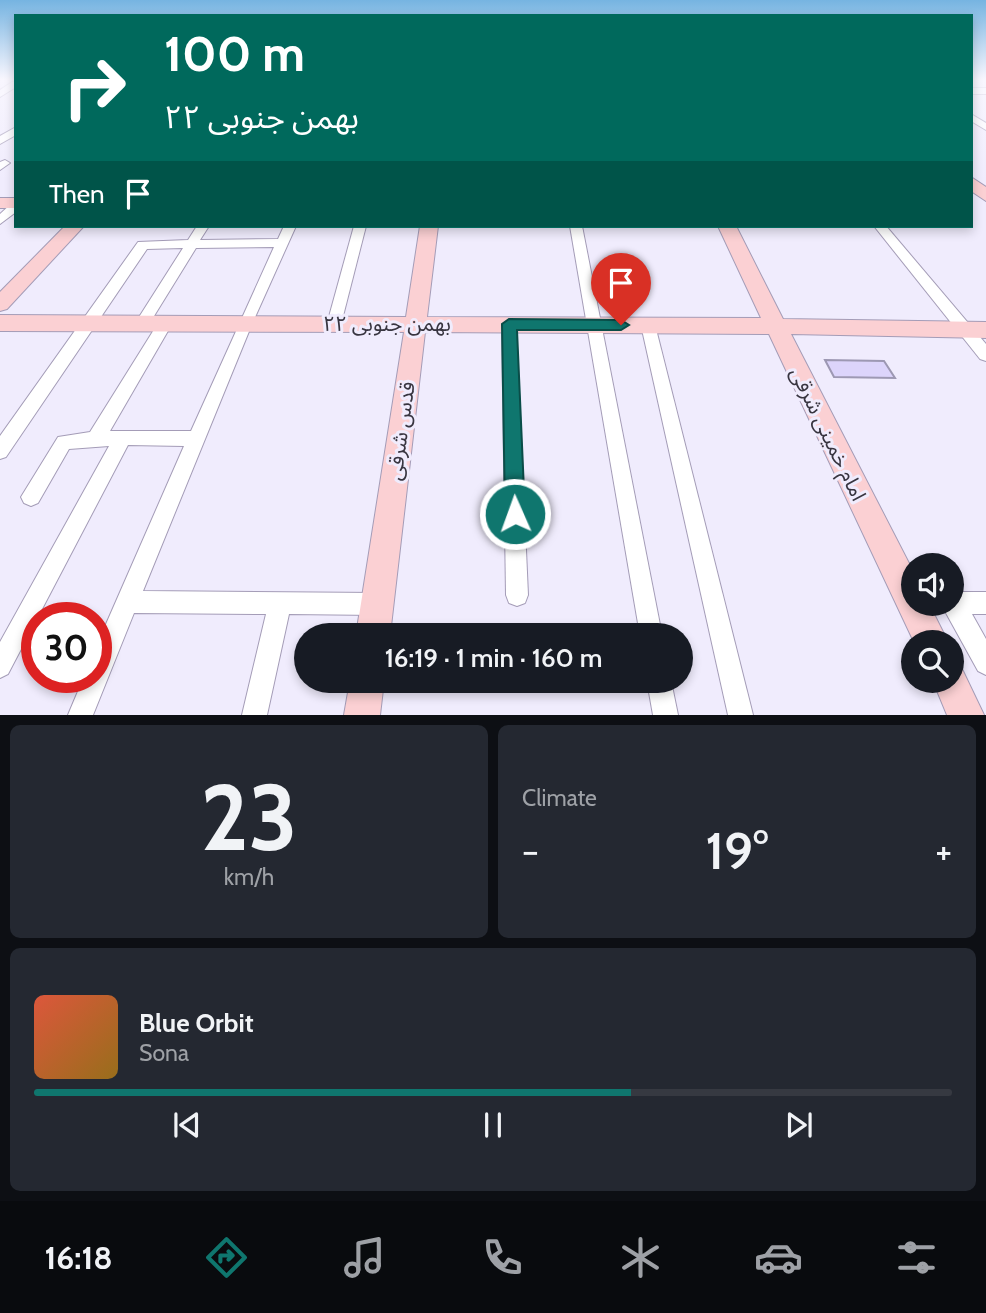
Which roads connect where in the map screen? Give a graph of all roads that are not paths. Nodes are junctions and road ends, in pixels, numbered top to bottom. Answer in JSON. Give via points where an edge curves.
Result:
{"nodes":[{"id":1,"x":14,"y":130,"type":"edge"},
{"id":2,"x":0,"y":141,"type":"edge"},
{"id":3,"x":973,"y":184,"type":"edge"},
{"id":4,"x":986,"y":196,"type":"edge"},
{"id":5,"x":14,"y":206,"type":"edge"},
{"id":6,"x":0,"y":220,"type":"edge"},
{"id":7,"x":73,"y":228,"type":"edge"},
{"id":8,"x":202,"y":228,"type":"edge"},
{"id":9,"x":289,"y":228,"type":"edge"},
{"id":10,"x":359,"y":228,"type":"edge"},
{"id":11,"x":429,"y":228,"type":"edge"},
{"id":12,"x":576,"y":228,"type":"edge"},
{"id":13,"x":728,"y":228,"type":"edge"},
{"id":14,"x":882,"y":228,"type":"edge"},
{"id":15,"x":282,"y":243,"type":"junction"},
{"id":16,"x":191,"y":244,"type":"junction"},
{"id":17,"x":0,"y":304,"type":"edge"},
{"id":18,"x":0,"y":323,"type":"edge"},
{"id":19,"x":165,"y":324,"type":"junction"},
{"id":20,"x":245,"y":324,"type":"junction"},
{"id":21,"x":334,"y":324,"type":"junction"},
{"id":22,"x":416,"y":324,"type":"junction"},
{"id":23,"x":509,"y":324,"type":"junction"},
{"id":24,"x":88,"y":325,"type":"junction"},
{"id":25,"x":141,"y":325,"type":"junction"},
{"id":26,"x":595,"y":325,"type":"junction"},
{"id":27,"x":648,"y":325,"type":"junction"},
{"id":28,"x":775,"y":326,"type":"junction"},
{"id":29,"x":976,"y":330,"type":"edge"},
{"id":30,"x":986,"y":355,"type":"edge"},
{"id":31,"x":123,"y":437,"type":"junction"},
{"id":32,"x":197,"y":439,"type":"junction"},
{"id":33,"x":95,"y":440,"type":"junction"},
{"id":34,"x":0,"y":451,"type":"edge"},
{"id":35,"x":31,"y":497,"type":"dead end"},
{"id":36,"x":901,"y":568,"type":"edge"},
{"id":37,"x":517,"y":595,"type":"dead end"},
{"id":38,"x":128,"y":602,"type":"junction"},
{"id":39,"x":280,"y":603,"type":"junction"},
{"id":40,"x":964,"y":603,"type":"edge"},
{"id":41,"x":986,"y":603,"type":"edge"},
{"id":42,"x":377,"y":604,"type":"junction"},
{"id":43,"x":960,"y":616,"type":"edge"},
{"id":44,"x":375,"y":623,"type":"edge"},
{"id":45,"x":649,"y":623,"type":"edge"},
{"id":46,"x":112,"y":640,"type":"edge"},
{"id":47,"x":986,"y":663,"type":"edge"},
{"id":48,"x":0,"y":666,"type":"edge"},
{"id":49,"x":89,"y":693,"type":"edge"},
{"id":50,"x":365,"y":693,"type":"edge"},
{"id":51,"x":661,"y":693,"type":"edge"},
{"id":52,"x":956,"y":693,"type":"edge"},
{"id":53,"x":80,"y":715,"type":"edge"},
{"id":54,"x":254,"y":715,"type":"edge"},
{"id":55,"x":362,"y":715,"type":"edge"},
{"id":56,"x":666,"y":715,"type":"edge"},
{"id":57,"x":741,"y":715,"type":"edge"},
{"id":58,"x":966,"y":715,"type":"edge"}],
"edges":[{"from":1,"to":2,"type":"street"},
{"from":3,"to":4,"type":"street"},
{"from":5,"to":6,"type":"street"},
{"from":7,"to":17,"type":"street"},
{"from":8,"to":16,"type":"street"},
{"from":9,"to":15,"type":"street"},
{"from":10,"to":21,"type":"street"},
{"from":11,"to":22,"type":"street","name":"قدس شرقی"},
{"from":12,"to":26,"type":"street"},
{"from":13,"to":28,"type":"street","name":"امام خمینی شرقی"},
{"from":14,"to":29,"type":"street"},
{"from":15,"to":16,"type":"street"},
{"from":15,"to":20,"type":"street"},
{"from":16,"to":24,"type":"street","via":[[143,245]]},
{"from":16,"to":25,"type":"street"},
{"from":18,"to":24,"type":"street","name":"۲۲ بهمن جنوبی"},
{"from":19,"to":20,"type":"street","name":"۲۲ بهمن جنوبی"},
{"from":19,"to":25,"type":"street","name":"۲۲ بهمن جنوبی"},
{"from":19,"to":33,"type":"street"},
{"from":20,"to":21,"type":"street","name":"۲۲ بهمن جنوبی"},
{"from":20,"to":32,"type":"street"},
{"from":21,"to":22,"type":"street","name":"۲۲ بهمن جنوبی"},
{"from":22,"to":23,"type":"street","name":"۲۲ بهمن جنوبی"},
{"from":22,"to":42,"type":"street","name":"قدس شرقی"},
{"from":23,"to":26,"type":"street","name":"۲۲ بهمن جنوبی"},
{"from":23,"to":37,"type":"street"},
{"from":24,"to":25,"type":"street","name":"۲۲ بهمن جنوبی"},
{"from":24,"to":34,"type":"street"},
{"from":26,"to":27,"type":"street","name":"۲۲ بهمن جنوبی"},
{"from":26,"to":45,"type":"street"},
{"from":27,"to":28,"type":"street","name":"۲۲ بهمن جنوبی"},
{"from":27,"to":57,"type":"street"},
{"from":28,"to":29,"type":"street","name":"۲۲ بهمن جنوبی"},
{"from":28,"to":36,"type":"street","name":"امام خمینی شرقی"},
{"from":29,"to":30,"type":"street"},
{"from":31,"to":32,"type":"street"},
{"from":31,"to":33,"type":"street"},
{"from":31,"to":48,"type":"street"},
{"from":32,"to":38,"type":"street"},
{"from":33,"to":35,"type":"street","via":[[64,442]]},
{"from":38,"to":39,"type":"street"},
{"from":38,"to":46,"type":"street"},
{"from":39,"to":42,"type":"street"},
{"from":39,"to":54,"type":"street"},
{"from":40,"to":41,"type":"street"},
{"from":42,"to":44,"type":"street","name":"قدس شرقی"},
{"from":43,"to":47,"type":"street"},
{"from":49,"to":53,"type":"street"},
{"from":50,"to":55,"type":"street"},
{"from":51,"to":56,"type":"street"},
{"from":52,"to":58,"type":"street"}]}
